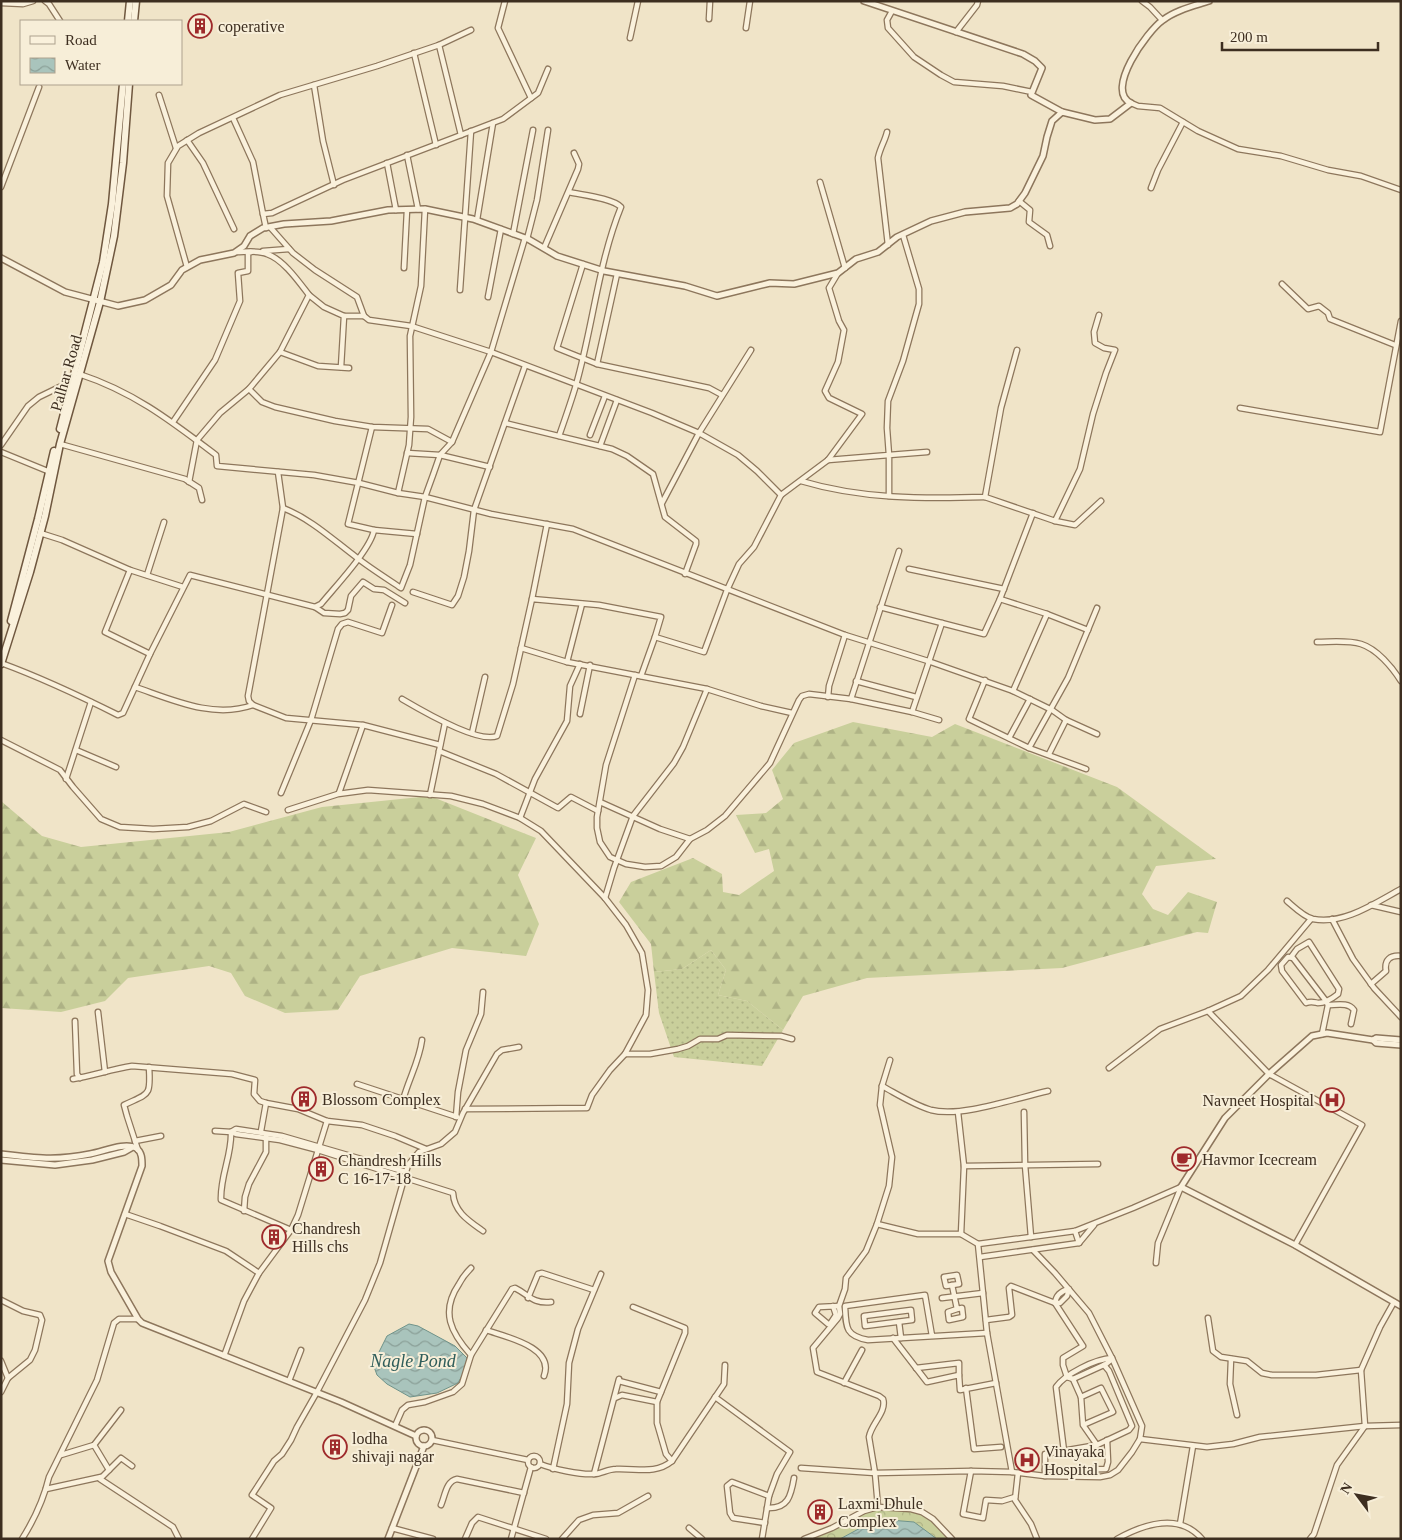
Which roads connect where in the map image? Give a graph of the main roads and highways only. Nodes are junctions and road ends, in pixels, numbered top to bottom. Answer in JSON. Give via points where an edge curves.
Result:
{"nodes":[{"id":1,"x":130,"y":1,"type":"edge"},
{"id":2,"x":136,"y":1,"type":"edge"},
{"id":3,"x":128,"y":20,"type":"edge"},
{"id":4,"x":134,"y":20,"type":"edge"},
{"id":5,"x":123,"y":85,"type":"edge"},
{"id":6,"x":129,"y":85,"type":"edge"},
{"id":7,"x":97,"y":302,"type":"junction"},
{"id":8,"x":51,"y":472,"type":"junction"},
{"id":9,"x":1,"y":650,"type":"edge"},
{"id":10,"x":1,"y":664,"type":"edge"}],
"edges":[{"from":1,"to":3,"type":"main road"},
{"from":2,"to":4,"type":"main road"},
{"from":5,"to":7,"type":"main road","name":"Palhar Road","via":[[112,204]]},
{"from":6,"to":7,"type":"main road","name":"Palhar Road","via":[[115,227]]},
{"from":7,"to":8,"type":"main road","name":"Palhar Road"},
{"from":7,"to":8,"type":"main road","name":"Palhar Road","via":[[72,381]]},
{"from":8,"to":9,"type":"main road","name":"Palhar Road"},
{"from":8,"to":10,"type":"main road","name":"Palhar Road","via":[[30,572]]}]}
